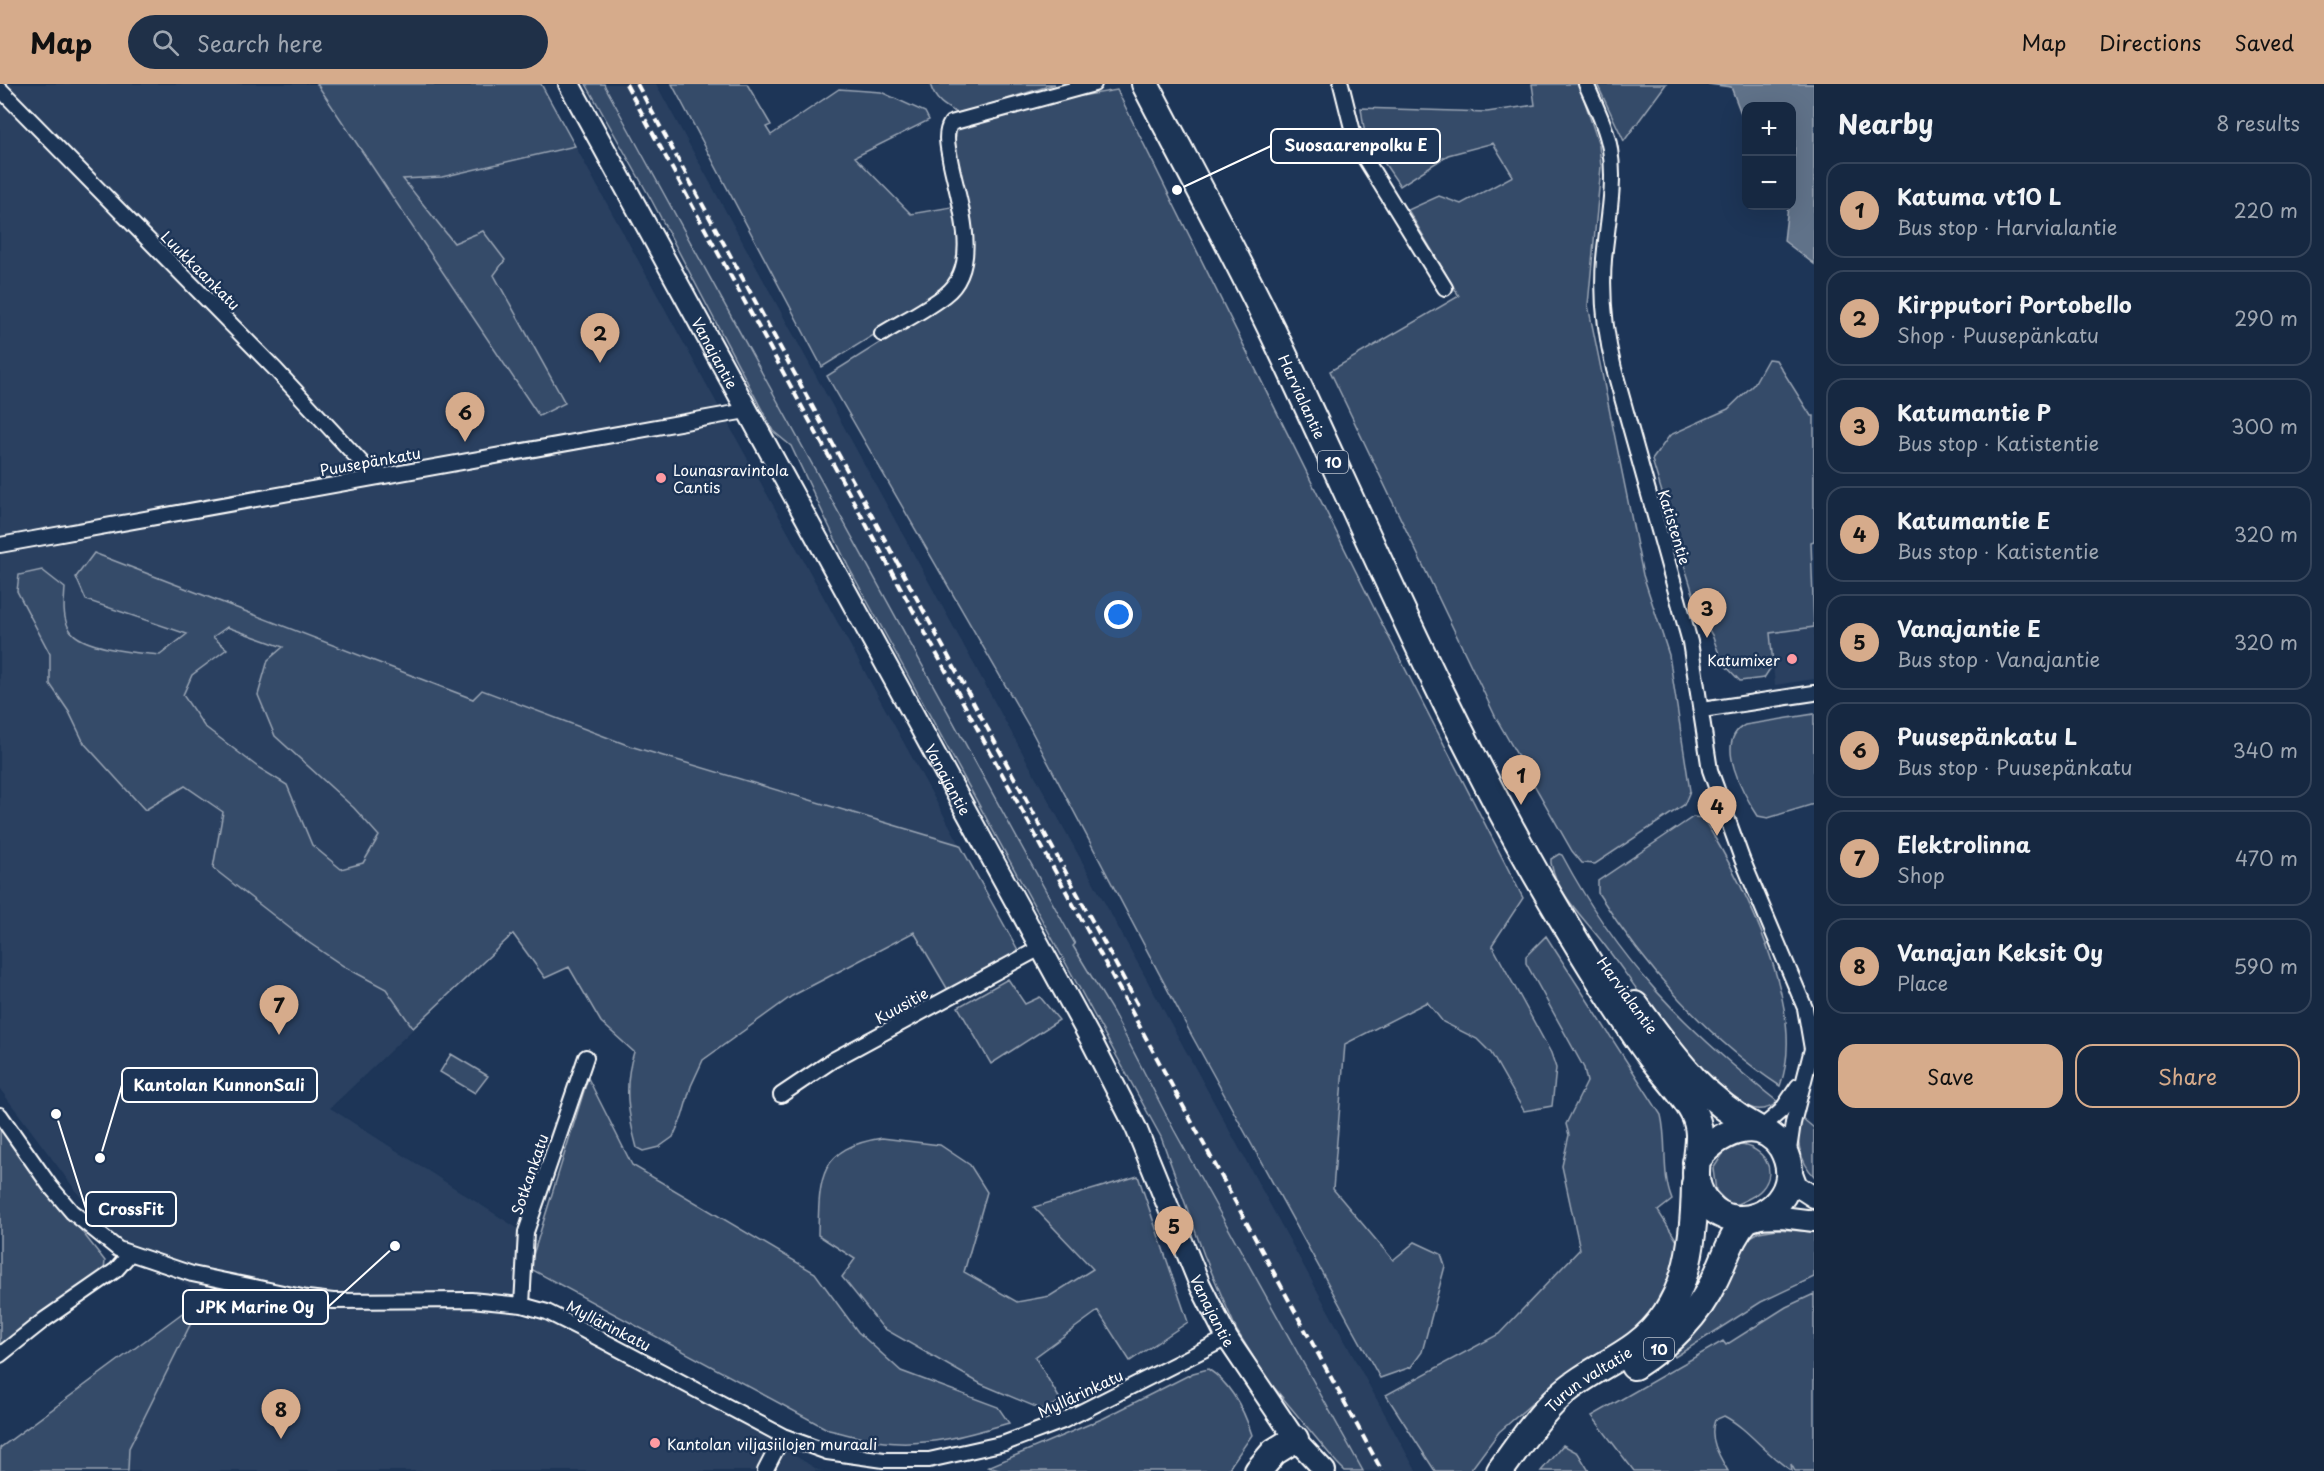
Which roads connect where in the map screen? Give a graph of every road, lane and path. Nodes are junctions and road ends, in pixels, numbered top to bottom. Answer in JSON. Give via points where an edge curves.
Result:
{"nodes":[{"id":1,"x":569,"y":84,"type":"edge"},
{"id":2,"x":1094,"y":84,"type":"edge"},
{"id":3,"x":1144,"y":84,"type":"edge"},
{"id":4,"x":1341,"y":84,"type":"edge"},
{"id":5,"x":1586,"y":84,"type":"edge"},
{"id":6,"x":0,"y":89,"type":"edge"},
{"id":7,"x":1445,"y":288,"type":"dead end"},
{"id":8,"x":882,"y":334,"type":"dead end"},
{"id":9,"x":746,"y":411,"type":"junction"},
{"id":10,"x":375,"y":477,"type":"junction"},
{"id":11,"x":0,"y":545,"type":"edge"},
{"id":12,"x":1814,"y":693,"type":"edge"},
{"id":13,"x":1702,"y":711,"type":"junction"},
{"id":14,"x":1518,"y":842,"type":"junction"},
{"id":15,"x":1040,"y":948,"type":"junction"},
{"id":16,"x":586,"y":1057,"type":"dead end"},
{"id":17,"x":1806,"y":1074,"type":"junction"},
{"id":18,"x":781,"y":1095,"type":"dead end"},
{"id":19,"x":0,"y":1115,"type":"edge"},
{"id":20,"x":1759,"y":1129,"type":"junction"},
{"id":21,"x":1788,"y":1163,"type":"junction"},
{"id":22,"x":1696,"y":1173,"type":"junction"},
{"id":23,"x":1814,"y":1197,"type":"edge"},
{"id":24,"x":1748,"y":1219,"type":"junction"},
{"id":25,"x":1814,"y":1221,"type":"edge"},
{"id":26,"x":130,"y":1254,"type":"junction"},
{"id":27,"x":522,"y":1305,"type":"junction"},
{"id":28,"x":1227,"y":1338,"type":"junction"},
{"id":29,"x":0,"y":1355,"type":"edge"},
{"id":30,"x":783,"y":1437,"type":"junction"},
{"id":31,"x":1295,"y":1439,"type":"junction"},
{"id":32,"x":765,"y":1471,"type":"edge"},
{"id":33,"x":1258,"y":1471,"type":"edge"},
{"id":34,"x":1325,"y":1471,"type":"edge"},
{"id":35,"x":1500,"y":1471,"type":"edge"}],
"edges":[{"from":1,"to":9,"type":"street","name":"Vanajantie"},
{"from":2,"to":8,"type":"street","via":[[951,123],[947,143],[965,229],[965,256],[958,279],[947,294]]},
{"from":3,"to":14,"type":"highway","name":"Harvialantie","number":"10","via":[[1277,342],[1445,699]]},
{"from":4,"to":7,"type":"street","via":[[1356,144]]},
{"from":5,"to":13,"type":"street","name":"Katistentie","via":[[1604,125],[1612,176],[1602,297],[1604,325],[1690,642]]},
{"from":6,"to":10,"type":"street","name":"Luukkaankatu","via":[[276,370]]},
{"from":9,"to":10,"type":"street","name":"Puusepänkatu"},
{"from":9,"to":15,"type":"street","name":"Vanajantie"},
{"from":10,"to":11,"type":"street","name":"Puusepänkatu"},
{"from":12,"to":13,"type":"street"},
{"from":13,"to":17,"type":"street","name":"Katistentie","via":[[1710,770],[1719,799],[1805,1008],[1812,1049]]},
{"from":14,"to":20,"type":"highway","name":"Harvialantie","number":"10","via":[[1682,1069],[1721,1106]]},
{"from":14,"to":22,"type":"highway","name":"Harvialantie","number":"10","via":[[1613,1002],[1695,1116],[1699,1140]]},
{"from":15,"to":18,"type":"street","name":"Kuusitie","via":[[833,1060]]},
{"from":15,"to":28,"type":"street","name":"Vanajantie","via":[[1136,1128],[1200,1285]]},
{"from":16,"to":27,"type":"street","name":"Sotkankatu","via":[[526,1232]]},
{"from":17,"to":20,"type":"street","name":"Katistentie","via":[[1781,1111]]},
{"from":17,"to":21,"type":"street","name":"Katistentie","via":[[1793,1123]]},
{"from":19,"to":26,"type":"street","name":"Myllärinkatu","via":[[72,1212],[101,1237]]},
{"from":20,"to":21,"type":"highway","number":"10","via":[[1779,1143]]},
{"from":20,"to":22,"type":"highway","via":[[1726,1135],[1711,1144]]},
{"from":21,"to":23,"type":"street","via":[[1797,1186]]},
{"from":21,"to":24,"type":"highway","number":"10","via":[[1789,1177],[1781,1197],[1767,1210]]},
{"from":22,"to":24,"type":"highway","via":[[1708,1204],[1724,1218]]},
{"from":22,"to":35,"type":"highway","name":"Turun valtatie","number":"10","via":[[1689,1260],[1665,1316],[1637,1344],[1560,1396]]},
{"from":24,"to":25,"type":"street","via":[[1782,1217]]},
{"from":24,"to":35,"type":"highway","name":"Turun valtatie","number":"10","via":[[1732,1239],[1701,1303],[1670,1339],[1556,1421]]},
{"from":26,"to":27,"type":"street","name":"Myllärinkatu","via":[[192,1274],[308,1298],[471,1300]]},
{"from":26,"to":29,"type":"street","via":[[116,1270]]},
{"from":27,"to":30,"type":"street","name":"Myllärinkatu","via":[[547,1312],[585,1331]]},
{"from":28,"to":30,"type":"street","name":"Myllärinkatu","via":[[1063,1421],[972,1452],[928,1460],[884,1460],[826,1452]]},
{"from":28,"to":31,"type":"street","name":"Vanajantie"},
{"from":30,"to":32,"type":"street"},
{"from":31,"to":33,"type":"highway","via":[[1274,1452]]},
{"from":31,"to":34,"type":"street","name":"Vanajantie"}]}
